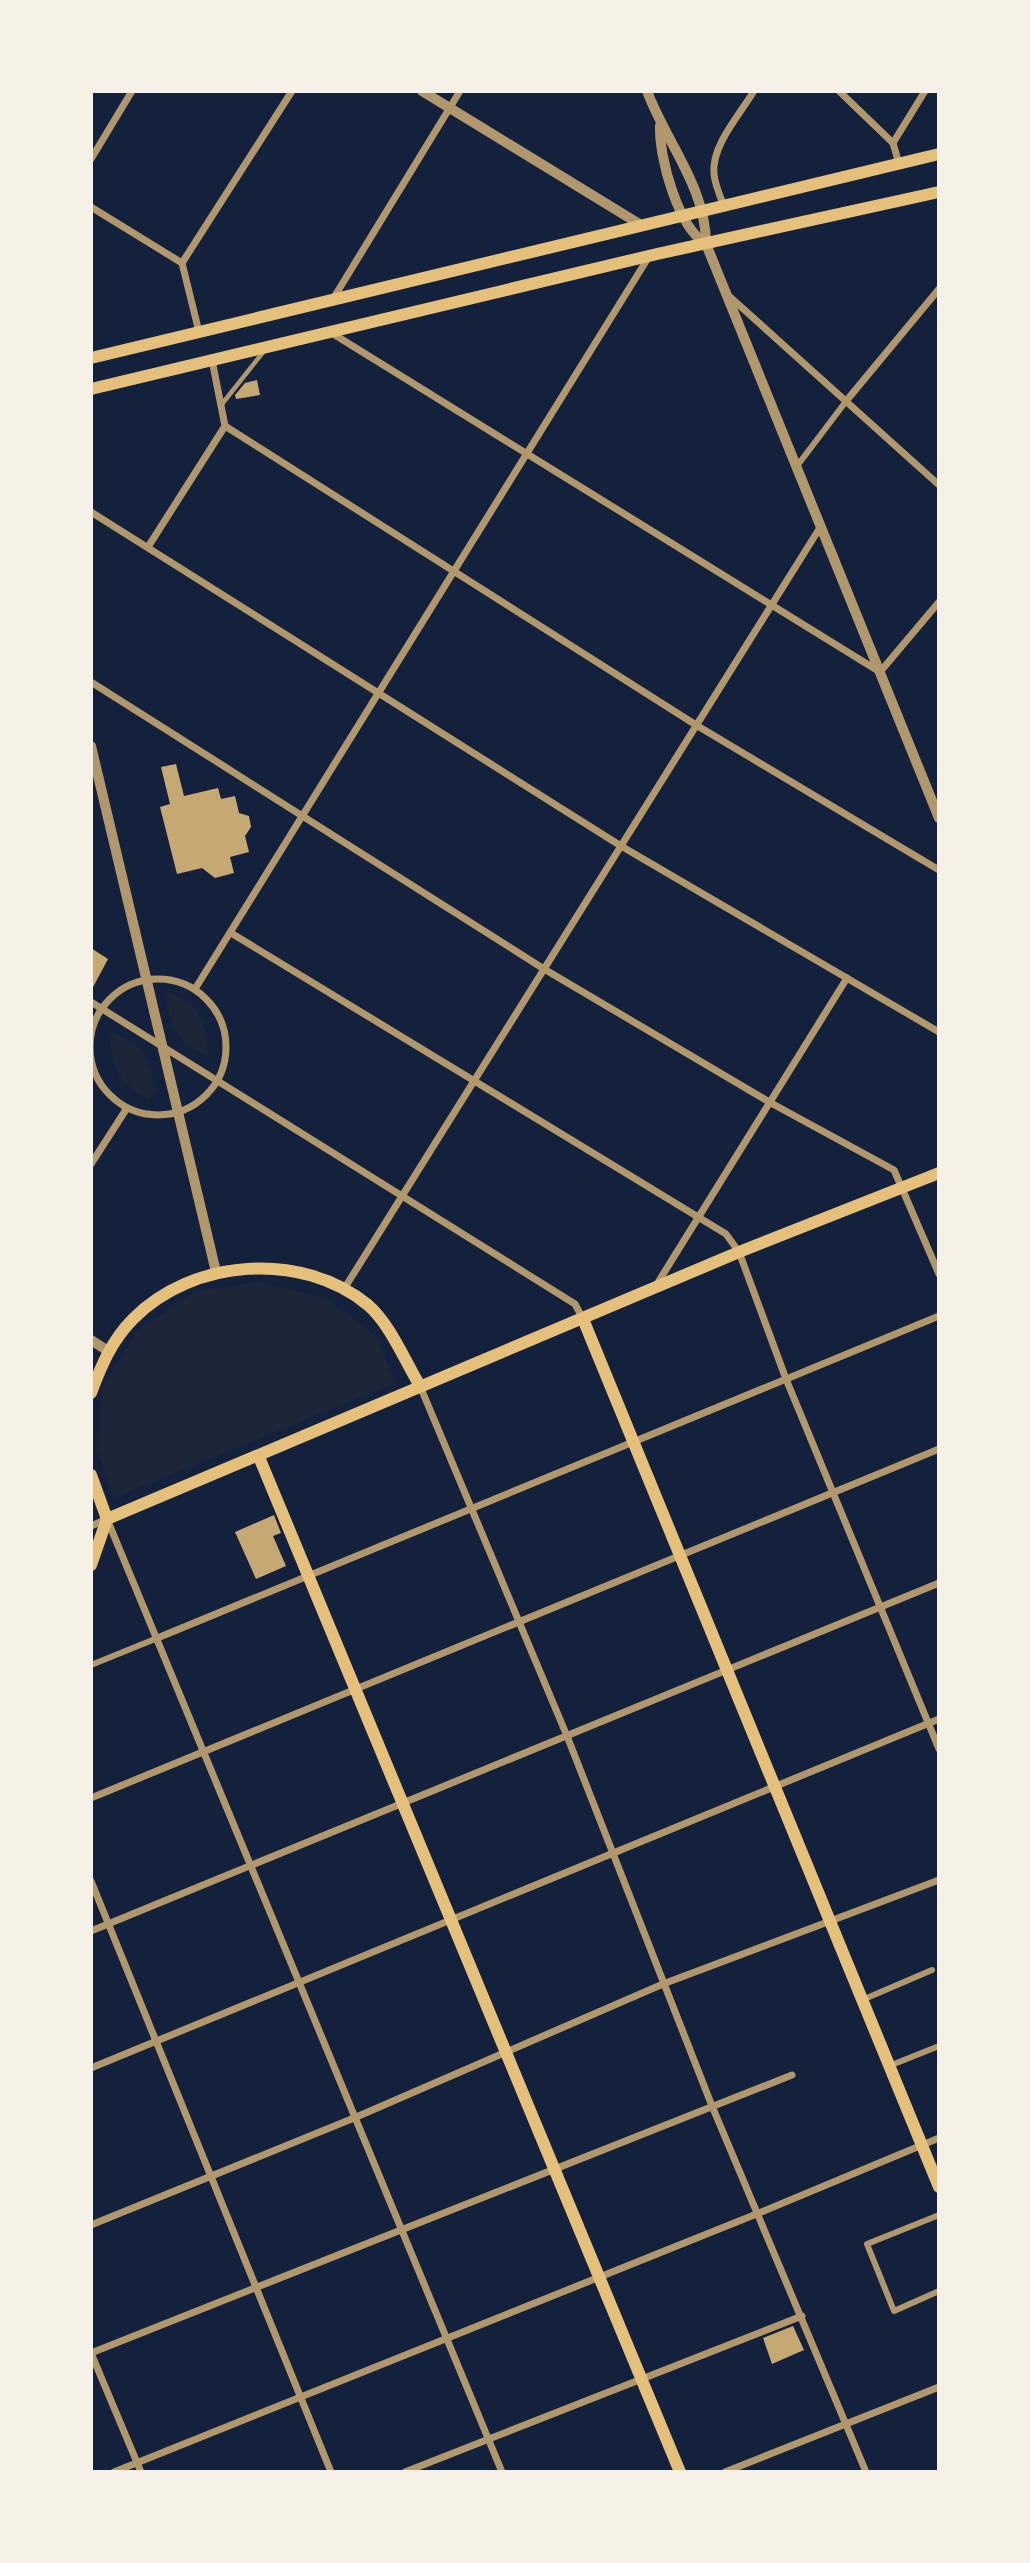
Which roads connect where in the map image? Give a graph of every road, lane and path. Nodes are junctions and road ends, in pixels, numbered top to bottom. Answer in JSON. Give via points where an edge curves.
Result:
{"nodes":[{"id":1,"x":132,"y":91,"type":"edge"},
{"id":2,"x":292,"y":91,"type":"edge"},
{"id":3,"x":422,"y":91,"type":"edge"},
{"id":4,"x":460,"y":91,"type":"edge"},
{"id":5,"x":647,"y":91,"type":"edge"},
{"id":6,"x":754,"y":91,"type":"edge"},
{"id":7,"x":839,"y":91,"type":"edge"},
{"id":8,"x":925,"y":91,"type":"edge"},
{"id":9,"x":449,"y":108,"type":"junction"},
{"id":10,"x":660,"y":125,"type":"junction"},
{"id":11,"x":893,"y":143,"type":"junction"},
{"id":12,"x":939,"y":154,"type":"edge"},
{"id":13,"x":91,"y":159,"type":"edge"},
{"id":14,"x":899,"y":164,"type":"junction"},
{"id":15,"x":939,"y":192,"type":"edge"},
{"id":16,"x":724,"y":205,"type":"junction"},
{"id":17,"x":91,"y":207,"type":"edge"},
{"id":18,"x":703,"y":210,"type":"junction"},
{"id":19,"x":684,"y":215,"type":"junction"},
{"id":20,"x":641,"y":225,"type":"junction"},
{"id":21,"x":706,"y":244,"type":"junction"},
{"id":22,"x":649,"y":256,"type":"junction"},
{"id":23,"x":182,"y":263,"type":"junction"},
{"id":24,"x":939,"y":289,"type":"edge"},
{"id":25,"x":728,"y":296,"type":"junction"},
{"id":26,"x":333,"y":300,"type":"junction"},
{"id":27,"x":199,"y":332,"type":"junction"},
{"id":28,"x":330,"y":332,"type":"junction"},
{"id":29,"x":268,"y":346,"type":"junction"},
{"id":30,"x":91,"y":358,"type":"edge"},
{"id":31,"x":212,"y":360,"type":"junction"},
{"id":32,"x":91,"y":388,"type":"edge"},
{"id":33,"x":847,"y":400,"type":"junction"},
{"id":34,"x":221,"y":405,"type":"junction"},
{"id":35,"x":225,"y":426,"type":"junction"},
{"id":36,"x":527,"y":453,"type":"junction"},
{"id":37,"x":797,"y":466,"type":"junction"},
{"id":38,"x":939,"y":485,"type":"edge"},
{"id":39,"x":91,"y":512,"type":"edge"},
{"id":40,"x":821,"y":525,"type":"junction"},
{"id":41,"x":148,"y":547,"type":"junction"},
{"id":42,"x":453,"y":573,"type":"junction"},
{"id":43,"x":939,"y":602,"type":"edge"},
{"id":44,"x":772,"y":604,"type":"junction"},
{"id":45,"x":880,"y":672,"type":"junction"},
{"id":46,"x":91,"y":682,"type":"edge"},
{"id":47,"x":379,"y":693,"type":"junction"},
{"id":48,"x":696,"y":725,"type":"junction"},
{"id":49,"x":91,"y":746,"type":"edge"},
{"id":50,"x":302,"y":817,"type":"junction"},
{"id":51,"x":939,"y":818,"type":"edge"},
{"id":52,"x":621,"y":846,"type":"junction"},
{"id":53,"x":939,"y":870,"type":"edge"},
{"id":54,"x":230,"y":933,"type":"junction"},
{"id":55,"x":544,"y":969,"type":"junction"},
{"id":56,"x":146,"y":978,"type":"junction"},
{"id":57,"x":847,"y":978,"type":"junction"},
{"id":58,"x":195,"y":989,"type":"junction"},
{"id":59,"x":91,"y":1002,"type":"edge"},
{"id":60,"x":100,"y":1008,"type":"junction"},
{"id":61,"x":939,"y":1032,"type":"edge"},
{"id":62,"x":162,"y":1044,"type":"junction"},
{"id":63,"x":219,"y":1080,"type":"junction"},
{"id":64,"x":473,"y":1083,"type":"junction"},
{"id":65,"x":771,"y":1103,"type":"junction"},
{"id":66,"x":127,"y":1108,"type":"junction"},
{"id":67,"x":178,"y":1113,"type":"junction"},
{"id":68,"x":91,"y":1164,"type":"edge"},
{"id":69,"x":939,"y":1172,"type":"edge"},
{"id":70,"x":902,"y":1186,"type":"junction"},
{"id":71,"x":402,"y":1196,"type":"junction"},
{"id":72,"x":700,"y":1216,"type":"junction"},
{"id":73,"x":739,"y":1252,"type":"junction"},
{"id":74,"x":216,"y":1272,"type":"junction"},
{"id":75,"x":939,"y":1274,"type":"edge"},
{"id":76,"x":655,"y":1288,"type":"junction"},
{"id":77,"x":344,"y":1289,"type":"junction"},
{"id":78,"x":939,"y":1316,"type":"edge"},
{"id":79,"x":583,"y":1319,"type":"junction"},
{"id":80,"x":91,"y":1340,"type":"edge"},
{"id":81,"x":108,"y":1351,"type":"junction"},
{"id":82,"x":786,"y":1379,"type":"junction"},
{"id":83,"x":420,"y":1386,"type":"junction"},
{"id":84,"x":91,"y":1393,"type":"edge"},
{"id":85,"x":633,"y":1442,"type":"junction"},
{"id":86,"x":939,"y":1450,"type":"edge"},
{"id":87,"x":259,"y":1457,"type":"junction"},
{"id":88,"x":91,"y":1475,"type":"edge"},
{"id":89,"x":832,"y":1493,"type":"junction"},
{"id":90,"x":472,"y":1508,"type":"junction"},
{"id":91,"x":107,"y":1519,"type":"junction"},
{"id":92,"x":91,"y":1526,"type":"edge"},
{"id":93,"x":679,"y":1554,"type":"junction"},
{"id":94,"x":91,"y":1566,"type":"edge"},
{"id":95,"x":308,"y":1576,"type":"junction"},
{"id":96,"x":939,"y":1583,"type":"edge"},
{"id":97,"x":879,"y":1607,"type":"junction"},
{"id":98,"x":520,"y":1622,"type":"junction"},
{"id":99,"x":155,"y":1639,"type":"junction"},
{"id":100,"x":91,"y":1665,"type":"edge"},
{"id":101,"x":727,"y":1671,"type":"junction"},
{"id":102,"x":356,"y":1690,"type":"junction"},
{"id":103,"x":939,"y":1719,"type":"edge"},
{"id":104,"x":928,"y":1724,"type":"junction"},
{"id":105,"x":567,"y":1736,"type":"junction"},
{"id":106,"x":939,"y":1749,"type":"edge"},
{"id":107,"x":202,"y":1753,"type":"junction"},
{"id":108,"x":774,"y":1786,"type":"junction"},
{"id":109,"x":91,"y":1798,"type":"edge"},
{"id":110,"x":403,"y":1803,"type":"junction"},
{"id":111,"x":613,"y":1854,"type":"junction"},
{"id":112,"x":249,"y":1866,"type":"junction"},
{"id":113,"x":939,"y":1880,"type":"edge"},
{"id":114,"x":91,"y":1881,"type":"edge"},
{"id":115,"x":452,"y":1920,"type":"junction"},
{"id":116,"x":829,"y":1920,"type":"junction"},
{"id":117,"x":108,"y":1924,"type":"junction"},
{"id":118,"x":91,"y":1931,"type":"edge"},
{"id":119,"x":932,"y":1970,"type":"dead end"},
{"id":120,"x":298,"y":1984,"type":"junction"},
{"id":121,"x":663,"y":1984,"type":"junction"},
{"id":122,"x":862,"y":2000,"type":"junction"},
{"id":123,"x":156,"y":2041,"type":"junction"},
{"id":124,"x":939,"y":2046,"type":"edge"},
{"id":125,"x":505,"y":2052,"type":"junction"},
{"id":126,"x":889,"y":2066,"type":"junction"},
{"id":127,"x":91,"y":2068,"type":"edge"},
{"id":128,"x":792,"y":2075,"type":"dead end"},
{"id":129,"x":712,"y":2106,"type":"junction"},
{"id":130,"x":354,"y":2118,"type":"junction"},
{"id":131,"x":939,"y":2137,"type":"edge"},
{"id":132,"x":922,"y":2144,"type":"junction"},
{"id":133,"x":554,"y":2170,"type":"junction"},
{"id":134,"x":211,"y":2176,"type":"junction"},
{"id":135,"x":939,"y":2187,"type":"edge"},
{"id":136,"x":759,"y":2213,"type":"junction"},
{"id":137,"x":939,"y":2215,"type":"edge"},
{"id":138,"x":91,"y":2225,"type":"edge"},
{"id":139,"x":400,"y":2231,"type":"junction"},
{"id":140,"x":598,"y":2277,"type":"junction"},
{"id":141,"x":256,"y":2288,"type":"junction"},
{"id":142,"x":939,"y":2291,"type":"edge"},
{"id":143,"x":802,"y":2316,"type":"junction"},
{"id":144,"x":445,"y":2338,"type":"junction"},
{"id":145,"x":91,"y":2353,"type":"edge"},
{"id":146,"x":640,"y":2377,"type":"junction"},
{"id":147,"x":939,"y":2387,"type":"edge"},
{"id":148,"x":300,"y":2397,"type":"junction"},
{"id":149,"x":848,"y":2424,"type":"junction"},
{"id":150,"x":487,"y":2439,"type":"junction"},
{"id":151,"x":137,"y":2463,"type":"junction"},
{"id":152,"x":114,"y":2472,"type":"edge"},
{"id":153,"x":141,"y":2472,"type":"edge"},
{"id":154,"x":331,"y":2472,"type":"edge"},
{"id":155,"x":405,"y":2472,"type":"edge"},
{"id":156,"x":502,"y":2472,"type":"edge"},
{"id":157,"x":680,"y":2472,"type":"edge"},
{"id":158,"x":725,"y":2472,"type":"edge"},
{"id":159,"x":866,"y":2472,"type":"edge"}],
"edges":[{"from":1,"to":13,"type":"street"},
{"from":2,"to":23,"type":"street"},
{"from":3,"to":9,"type":"street"},
{"from":4,"to":9,"type":"street"},
{"from":5,"to":10,"type":"street"},
{"from":6,"to":16,"type":"street","via":[[713,165]]},
{"from":7,"to":11,"type":"street"},
{"from":8,"to":11,"type":"street"},
{"from":9,"to":20,"type":"street"},
{"from":9,"to":26,"type":"street"},
{"from":10,"to":18,"type":"street"},
{"from":10,"to":19,"type":"street","via":[[664,165]]},
{"from":11,"to":14,"type":"street"},
{"from":12,"to":14,"type":"main road"},
{"from":14,"to":16,"type":"main road"},
{"from":15,"to":21,"type":"main road"},
{"from":16,"to":18,"type":"main road"},
{"from":17,"to":23,"type":"street"},
{"from":18,"to":19,"type":"main road"},
{"from":18,"to":21,"type":"street"},
{"from":19,"to":20,"type":"main road"},
{"from":19,"to":21,"type":"street","via":[[697,238]]},
{"from":20,"to":26,"type":"main road"},
{"from":21,"to":22,"type":"main road"},
{"from":21,"to":25,"type":"street"},
{"from":22,"to":28,"type":"main road"},
{"from":22,"to":36,"type":"street"},
{"from":23,"to":27,"type":"street"},
{"from":24,"to":33,"type":"street"},
{"from":25,"to":33,"type":"street"},
{"from":25,"to":37,"type":"street"},
{"from":26,"to":27,"type":"main road"},
{"from":27,"to":30,"type":"main road"},
{"from":28,"to":29,"type":"main road"},
{"from":28,"to":36,"type":"street"},
{"from":29,"to":31,"type":"main road"},
{"from":29,"to":34,"type":"lane"},
{"from":31,"to":32,"type":"main road"},
{"from":31,"to":34,"type":"street"},
{"from":33,"to":37,"type":"street"},
{"from":33,"to":38,"type":"street"},
{"from":34,"to":35,"type":"street"},
{"from":35,"to":41,"type":"street"},
{"from":35,"to":42,"type":"street"},
{"from":36,"to":42,"type":"street"},
{"from":36,"to":44,"type":"street"},
{"from":37,"to":40,"type":"street"},
{"from":39,"to":41,"type":"street"},
{"from":40,"to":44,"type":"street"},
{"from":40,"to":45,"type":"street"},
{"from":41,"to":47,"type":"street"},
{"from":42,"to":47,"type":"street"},
{"from":42,"to":48,"type":"street"},
{"from":43,"to":45,"type":"street"},
{"from":44,"to":45,"type":"street"},
{"from":44,"to":48,"type":"street"},
{"from":45,"to":51,"type":"street"},
{"from":46,"to":50,"type":"street"},
{"from":47,"to":50,"type":"street"},
{"from":47,"to":52,"type":"street"},
{"from":48,"to":52,"type":"street"},
{"from":48,"to":53,"type":"street"},
{"from":49,"to":56,"type":"street"},
{"from":50,"to":54,"type":"street"},
{"from":50,"to":55,"type":"street"},
{"from":52,"to":55,"type":"street"},
{"from":52,"to":57,"type":"street"},
{"from":54,"to":58,"type":"street"},
{"from":54,"to":64,"type":"street"},
{"from":55,"to":64,"type":"street"},
{"from":55,"to":65,"type":"street"},
{"from":56,"to":58,"type":"street","via":[[172,980]]},
{"from":56,"to":60,"type":"street","via":[[119,991]]},
{"from":56,"to":62,"type":"street"},
{"from":57,"to":61,"type":"street"},
{"from":57,"to":65,"type":"street"},
{"from":58,"to":63,"type":"street","via":[[217,1010],[227,1038]]},
{"from":59,"to":60,"type":"street"},
{"from":60,"to":62,"type":"street"},
{"from":60,"to":66,"type":"street","via":[[92,1029],[91,1062],[100,1084]]},
{"from":62,"to":63,"type":"street"},
{"from":62,"to":67,"type":"street"},
{"from":63,"to":67,"type":"street","via":[[200,1102]]},
{"from":63,"to":71,"type":"street"},
{"from":64,"to":71,"type":"street"},
{"from":64,"to":72,"type":"street"},
{"from":65,"to":70,"type":"street","via":[[894,1170]]},
{"from":65,"to":72,"type":"street"},
{"from":66,"to":67,"type":"street","via":[[153,1115]]},
{"from":66,"to":68,"type":"street"},
{"from":67,"to":74,"type":"street"},
{"from":69,"to":70,"type":"main road"},
{"from":70,"to":73,"type":"main road"},
{"from":70,"to":75,"type":"street"},
{"from":71,"to":77,"type":"street"},
{"from":71,"to":79,"type":"street","via":[[575,1304]]},
{"from":72,"to":73,"type":"street","via":[[726,1234]]},
{"from":72,"to":76,"type":"street"},
{"from":73,"to":76,"type":"main road"},
{"from":73,"to":82,"type":"street"},
{"from":74,"to":77,"type":"main road","via":[[279,1268]]},
{"from":74,"to":81,"type":"main road","via":[[158,1297]]},
{"from":76,"to":79,"type":"main road"},
{"from":77,"to":83,"type":"main road","via":[[370,1307]]},
{"from":78,"to":82,"type":"street"},
{"from":79,"to":83,"type":"main road"},
{"from":79,"to":85,"type":"main road"},
{"from":80,"to":81,"type":"street"},
{"from":81,"to":84,"type":"main road"},
{"from":82,"to":85,"type":"street"},
{"from":82,"to":89,"type":"street"},
{"from":83,"to":87,"type":"main road"},
{"from":83,"to":90,"type":"street"},
{"from":85,"to":90,"type":"street"},
{"from":85,"to":93,"type":"main road"},
{"from":86,"to":89,"type":"street"},
{"from":87,"to":91,"type":"main road"},
{"from":87,"to":95,"type":"main road"},
{"from":88,"to":91,"type":"main road"},
{"from":89,"to":93,"type":"street"},
{"from":89,"to":97,"type":"street"},
{"from":90,"to":95,"type":"street"},
{"from":90,"to":98,"type":"street"},
{"from":91,"to":92,"type":"street"},
{"from":91,"to":94,"type":"main road"},
{"from":91,"to":99,"type":"street"},
{"from":93,"to":98,"type":"street"},
{"from":93,"to":101,"type":"main road"},
{"from":95,"to":99,"type":"street"},
{"from":95,"to":102,"type":"main road"},
{"from":96,"to":97,"type":"street"},
{"from":97,"to":101,"type":"street"},
{"from":97,"to":104,"type":"street"},
{"from":98,"to":102,"type":"street"},
{"from":98,"to":105,"type":"street"},
{"from":99,"to":100,"type":"street"},
{"from":99,"to":107,"type":"street"},
{"from":101,"to":105,"type":"street"},
{"from":101,"to":108,"type":"main road"},
{"from":102,"to":107,"type":"street"},
{"from":102,"to":110,"type":"main road"},
{"from":103,"to":104,"type":"street"},
{"from":104,"to":106,"type":"street"},
{"from":104,"to":108,"type":"street"},
{"from":105,"to":110,"type":"street"},
{"from":105,"to":111,"type":"street"},
{"from":107,"to":109,"type":"street"},
{"from":107,"to":112,"type":"street"},
{"from":108,"to":111,"type":"street"},
{"from":108,"to":116,"type":"main road"},
{"from":110,"to":112,"type":"street"},
{"from":110,"to":115,"type":"main road"},
{"from":111,"to":115,"type":"street"},
{"from":111,"to":121,"type":"street"},
{"from":112,"to":117,"type":"street"},
{"from":112,"to":120,"type":"street"},
{"from":113,"to":116,"type":"street"},
{"from":114,"to":117,"type":"street"},
{"from":115,"to":120,"type":"street"},
{"from":115,"to":125,"type":"main road"},
{"from":116,"to":121,"type":"street"},
{"from":116,"to":122,"type":"main road"},
{"from":117,"to":118,"type":"street"},
{"from":117,"to":123,"type":"street"},
{"from":119,"to":122,"type":"street"},
{"from":120,"to":123,"type":"street"},
{"from":120,"to":130,"type":"street"},
{"from":121,"to":125,"type":"street"},
{"from":121,"to":129,"type":"street"},
{"from":122,"to":126,"type":"main road"},
{"from":123,"to":127,"type":"street"},
{"from":123,"to":134,"type":"street"},
{"from":124,"to":126,"type":"street"},
{"from":125,"to":130,"type":"street"},
{"from":125,"to":133,"type":"main road"},
{"from":126,"to":132,"type":"main road"},
{"from":128,"to":129,"type":"street"},
{"from":129,"to":133,"type":"street"},
{"from":129,"to":136,"type":"street"},
{"from":130,"to":134,"type":"street"},
{"from":130,"to":139,"type":"street"},
{"from":131,"to":132,"type":"street"},
{"from":132,"to":135,"type":"main road"},
{"from":132,"to":136,"type":"street"},
{"from":133,"to":139,"type":"street"},
{"from":133,"to":140,"type":"main road"},
{"from":134,"to":138,"type":"street"},
{"from":134,"to":141,"type":"street"},
{"from":136,"to":140,"type":"street"},
{"from":136,"to":143,"type":"street"},
{"from":137,"to":142,"type":"street","via":[[867,2244],[894,2311]]},
{"from":139,"to":141,"type":"street"},
{"from":139,"to":144,"type":"street"},
{"from":140,"to":144,"type":"street"},
{"from":140,"to":146,"type":"main road"},
{"from":141,"to":145,"type":"street"},
{"from":141,"to":148,"type":"street"},
{"from":143,"to":146,"type":"street"},
{"from":143,"to":149,"type":"street"},
{"from":144,"to":148,"type":"street"},
{"from":144,"to":150,"type":"street"},
{"from":145,"to":151,"type":"street"},
{"from":146,"to":150,"type":"street"},
{"from":146,"to":157,"type":"main road"},
{"from":147,"to":149,"type":"street"},
{"from":148,"to":151,"type":"street"},
{"from":148,"to":154,"type":"street"},
{"from":149,"to":158,"type":"street"},
{"from":149,"to":159,"type":"street"},
{"from":150,"to":155,"type":"street"},
{"from":150,"to":156,"type":"street"},
{"from":151,"to":152,"type":"street"},
{"from":151,"to":153,"type":"street"}]}
